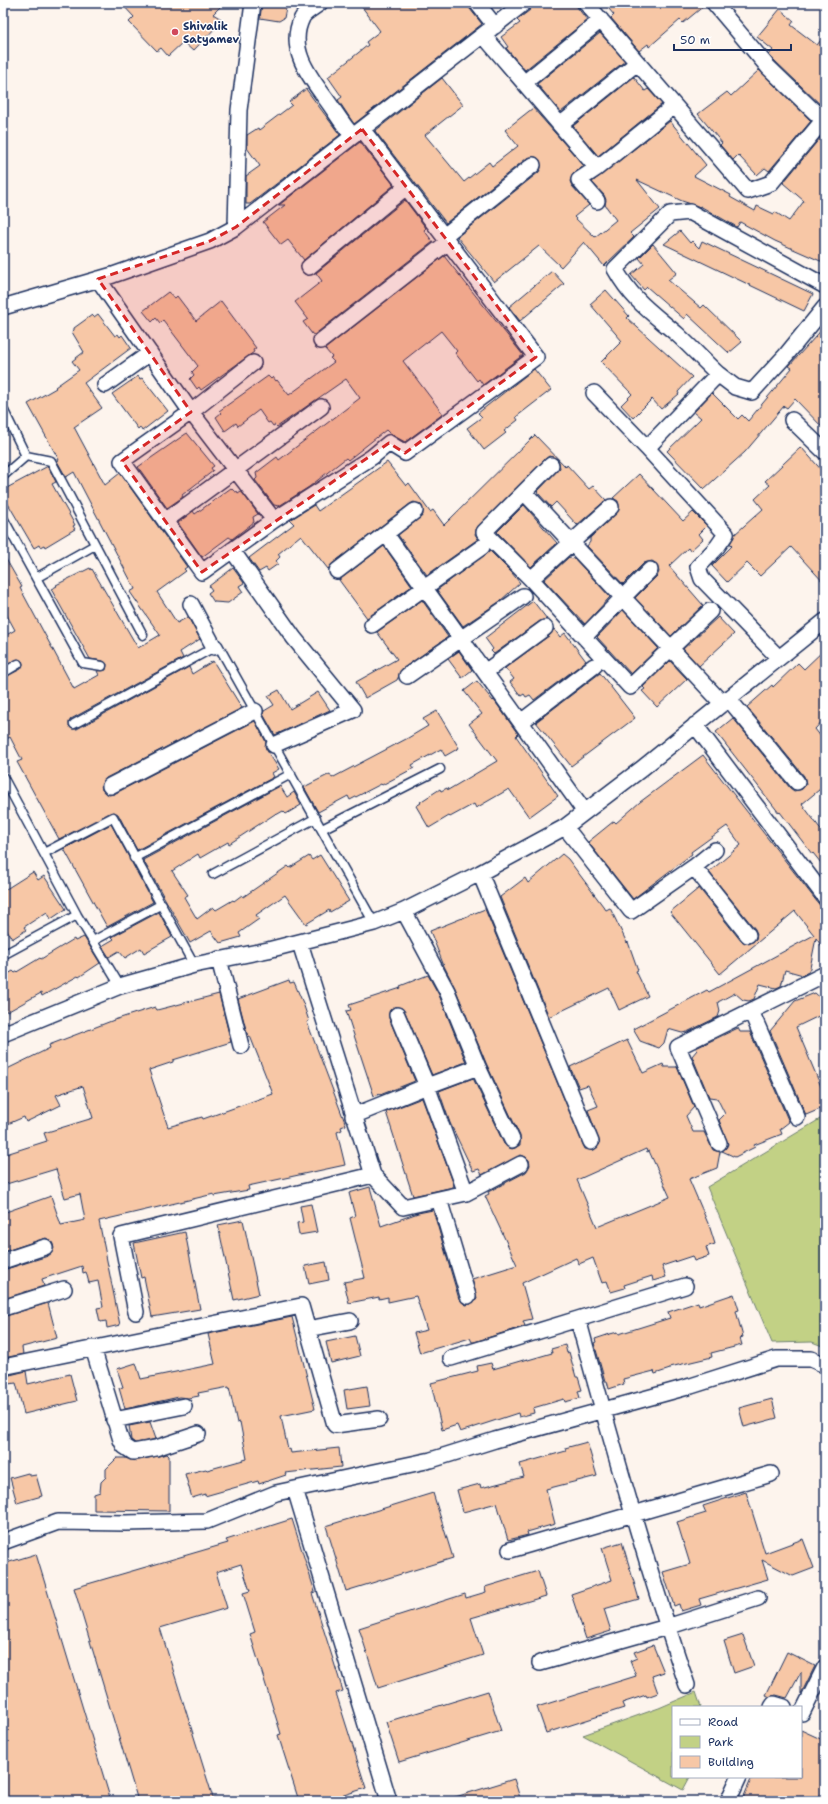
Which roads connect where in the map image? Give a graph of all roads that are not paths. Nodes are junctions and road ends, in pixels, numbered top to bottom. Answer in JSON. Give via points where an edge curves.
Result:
{"nodes":[{"id":1,"x":253,"y":3,"type":"edge"},
{"id":2,"x":320,"y":3,"type":"edge"},
{"id":3,"x":477,"y":3,"type":"edge"},
{"id":4,"x":524,"y":3,"type":"edge"},
{"id":5,"x":586,"y":3,"type":"edge"},
{"id":6,"x":714,"y":3,"type":"edge"},
{"id":7,"x":303,"y":10,"type":"edge"},
{"id":8,"x":601,"y":20,"type":"junction"},
{"id":9,"x":489,"y":30,"type":"junction"},
{"id":10,"x":637,"y":63,"type":"junction"},
{"id":11,"x":524,"y":83,"type":"junction"},
{"id":12,"x":674,"y":106,"type":"junction"},
{"id":13,"x":824,"y":119,"type":"edge"},
{"id":14,"x":560,"y":125,"type":"junction"},
{"id":15,"x":357,"y":132,"type":"junction"},
{"id":16,"x":533,"y":165,"type":"dead end"},
{"id":17,"x":596,"y":168,"type":"junction"},
{"id":18,"x":406,"y":187,"type":"junction"},
{"id":19,"x":597,"y":201,"type":"dead end"},
{"id":20,"x":236,"y":226,"type":"junction"},
{"id":21,"x":446,"y":239,"type":"junction"},
{"id":22,"x":309,"y":267,"type":"dead end"},
{"id":23,"x":98,"y":279,"type":"junction"},
{"id":24,"x":825,"y":286,"type":"edge"},
{"id":25,"x":3,"y":307,"type":"edge"},
{"id":26,"x":825,"y":307,"type":"edge"},
{"id":27,"x":321,"y":341,"type":"dead end"},
{"id":28,"x":150,"y":353,"type":"junction"},
{"id":29,"x":253,"y":363,"type":"dead end"},
{"id":30,"x":718,"y":374,"type":"junction"},
{"id":31,"x":105,"y":385,"type":"dead end"},
{"id":32,"x":594,"y":393,"type":"dead end"},
{"id":33,"x":321,"y":407,"type":"dead end"},
{"id":34,"x":3,"y":409,"type":"edge"},
{"id":35,"x":190,"y":412,"type":"junction"},
{"id":36,"x":792,"y":420,"type":"dead end"},
{"id":37,"x":647,"y":448,"type":"junction"},
{"id":38,"x":825,"y":452,"type":"edge"},
{"id":39,"x":26,"y":456,"type":"junction"},
{"id":40,"x":551,"y":465,"type":"dead end"},
{"id":41,"x":236,"y":470,"type":"junction"},
{"id":42,"x":3,"y":476,"type":"edge"},
{"id":43,"x":524,"y":492,"type":"junction"},
{"id":44,"x":611,"y":507,"type":"dead end"},
{"id":45,"x":415,"y":511,"type":"dead end"},
{"id":46,"x":3,"y":518,"type":"edge"},
{"id":47,"x":274,"y":520,"type":"junction"},
{"id":48,"x":165,"y":521,"type":"junction"},
{"id":49,"x":386,"y":534,"type":"junction"},
{"id":50,"x":572,"y":543,"type":"junction"},
{"id":51,"x":95,"y":545,"type":"junction"},
{"id":52,"x":482,"y":547,"type":"dead end"},
{"id":53,"x":232,"y":550,"type":"junction"},
{"id":54,"x":650,"y":570,"type":"dead end"},
{"id":55,"x":337,"y":571,"type":"dead end"},
{"id":56,"x":36,"y":578,"type":"junction"},
{"id":57,"x":531,"y":579,"type":"junction"},
{"id":58,"x":425,"y":588,"type":"junction"},
{"id":59,"x":523,"y":596,"type":"dead end"},
{"id":60,"x":623,"y":597,"type":"junction"},
{"id":61,"x":191,"y":604,"type":"dead end"},
{"id":62,"x":710,"y":611,"type":"dead end"},
{"id":63,"x":824,"y":624,"type":"edge"},
{"id":64,"x":372,"y":625,"type":"dead end"},
{"id":65,"x":545,"y":628,"type":"dead end"},
{"id":66,"x":143,"y":635,"type":"dead end"},
{"id":67,"x":584,"y":637,"type":"junction"},
{"id":68,"x":461,"y":639,"type":"junction"},
{"id":69,"x":214,"y":647,"type":"junction"},
{"id":70,"x":670,"y":648,"type":"junction"},
{"id":71,"x":779,"y":658,"type":"junction"},
{"id":72,"x":18,"y":664,"type":"dead end"},
{"id":73,"x":102,"y":666,"type":"dead end"},
{"id":74,"x":594,"y":666,"type":"dead end"},
{"id":75,"x":485,"y":672,"type":"junction"},
{"id":76,"x":3,"y":673,"type":"edge"},
{"id":77,"x":407,"y":676,"type":"dead end"},
{"id":78,"x":725,"y":701,"type":"junction"},
{"id":79,"x":255,"y":711,"type":"junction"},
{"id":80,"x":521,"y":722,"type":"junction"},
{"id":81,"x":74,"y":724,"type":"dead end"},
{"id":82,"x":695,"y":725,"type":"junction"},
{"id":83,"x":274,"y":745,"type":"junction"},
{"id":84,"x":440,"y":769,"type":"dead end"},
{"id":85,"x":290,"y":774,"type":"junction"},
{"id":86,"x":3,"y":777,"type":"edge"},
{"id":87,"x":797,"y":782,"type":"dead end"},
{"id":88,"x":110,"y":786,"type":"dead end"},
{"id":89,"x":585,"y":812,"type":"junction"},
{"id":90,"x":316,"y":818,"type":"junction"},
{"id":91,"x":565,"y":827,"type":"junction"},
{"id":92,"x":322,"y":829,"type":"junction"},
{"id":93,"x":714,"y":850,"type":"dead end"},
{"id":94,"x":44,"y":853,"type":"junction"},
{"id":95,"x":134,"y":858,"type":"junction"},
{"id":96,"x":694,"y":867,"type":"junction"},
{"id":97,"x":480,"y":873,"type":"junction"},
{"id":98,"x":213,"y":874,"type":"dead end"},
{"id":99,"x":825,"y":897,"type":"edge"},
{"id":100,"x":162,"y":904,"type":"junction"},
{"id":101,"x":404,"y":911,"type":"junction"},
{"id":102,"x":77,"y":916,"type":"junction"},
{"id":103,"x":374,"y":923,"type":"junction"},
{"id":104,"x":748,"y":935,"type":"dead end"},
{"id":105,"x":93,"y":941,"type":"junction"},
{"id":106,"x":300,"y":943,"type":"junction"},
{"id":107,"x":3,"y":956,"type":"edge"},
{"id":108,"x":219,"y":959,"type":"junction"},
{"id":109,"x":194,"y":965,"type":"junction"},
{"id":110,"x":825,"y":974,"type":"edge"},
{"id":111,"x":120,"y":986,"type":"junction"},
{"id":112,"x":751,"y":1011,"type":"junction"},
{"id":113,"x":397,"y":1015,"type":"dead end"},
{"id":114,"x":3,"y":1034,"type":"edge"},
{"id":115,"x":242,"y":1046,"type":"dead end"},
{"id":116,"x":478,"y":1067,"type":"junction"},
{"id":117,"x":427,"y":1086,"type":"junction"},
{"id":118,"x":353,"y":1116,"type":"junction"},
{"id":119,"x":797,"y":1117,"type":"dead end"},
{"id":120,"x":512,"y":1140,"type":"dead end"},
{"id":121,"x":592,"y":1142,"type":"dead end"},
{"id":122,"x":719,"y":1143,"type":"dead end"},
{"id":123,"x":521,"y":1164,"type":"dead end"},
{"id":124,"x":373,"y":1175,"type":"junction"},
{"id":125,"x":466,"y":1193,"type":"junction"},
{"id":126,"x":439,"y":1199,"type":"junction"},
{"id":127,"x":45,"y":1247,"type":"dead end"},
{"id":128,"x":3,"y":1261,"type":"edge"},
{"id":129,"x":685,"y":1286,"type":"dead end"},
{"id":130,"x":64,"y":1289,"type":"dead end"},
{"id":131,"x":468,"y":1296,"type":"dead end"},
{"id":132,"x":3,"y":1308,"type":"edge"},
{"id":133,"x":136,"y":1312,"type":"dead end"},
{"id":134,"x":578,"y":1318,"type":"junction"},
{"id":135,"x":350,"y":1321,"type":"dead end"},
{"id":136,"x":307,"y":1329,"type":"junction"},
{"id":137,"x":93,"y":1348,"type":"junction"},
{"id":138,"x":451,"y":1358,"type":"dead end"},
{"id":139,"x":825,"y":1364,"type":"edge"},
{"id":140,"x":3,"y":1367,"type":"edge"},
{"id":141,"x":184,"y":1406,"type":"dead end"},
{"id":142,"x":603,"y":1410,"type":"junction"},
{"id":143,"x":379,"y":1419,"type":"dead end"},
{"id":144,"x":114,"y":1420,"type":"junction"},
{"id":145,"x":198,"y":1434,"type":"dead end"},
{"id":146,"x":771,"y":1474,"type":"dead end"},
{"id":147,"x":295,"y":1489,"type":"junction"},
{"id":148,"x":634,"y":1514,"type":"junction"},
{"id":149,"x":3,"y":1542,"type":"edge"},
{"id":150,"x":510,"y":1550,"type":"dead end"},
{"id":151,"x":758,"y":1598,"type":"dead end"},
{"id":152,"x":667,"y":1627,"type":"junction"},
{"id":153,"x":540,"y":1663,"type":"dead end"},
{"id":154,"x":825,"y":1667,"type":"edge"},
{"id":155,"x":687,"y":1685,"type":"dead end"},
{"id":156,"x":802,"y":1713,"type":"edge"},
{"id":157,"x":739,"y":1778,"type":"edge"},
{"id":158,"x":389,"y":1801,"type":"edge"},
{"id":159,"x":728,"y":1801,"type":"edge"}],
"edges":[{"from":1,"to":20,"type":"street","via":[[239,110]]},
{"from":2,"to":7,"type":"street"},
{"from":3,"to":9,"type":"street"},
{"from":4,"to":9,"type":"street"},
{"from":5,"to":8,"type":"street"},
{"from":6,"to":13,"type":"street","via":[[768,67]]},
{"from":7,"to":15,"type":"street","via":[[297,37],[300,58],[306,72],[342,124]]},
{"from":8,"to":10,"type":"street"},
{"from":8,"to":11,"type":"street"},
{"from":9,"to":11,"type":"street"},
{"from":9,"to":15,"type":"street"},
{"from":10,"to":12,"type":"street"},
{"from":10,"to":14,"type":"street"},
{"from":11,"to":14,"type":"street"},
{"from":12,"to":13,"type":"street","via":[[748,191],[771,183]]},
{"from":12,"to":17,"type":"street"},
{"from":14,"to":17,"type":"street"},
{"from":15,"to":18,"type":"street"},
{"from":15,"to":20,"type":"street"},
{"from":16,"to":21,"type":"street"},
{"from":17,"to":19,"type":"street","via":[[580,180]]},
{"from":18,"to":21,"type":"street"},
{"from":18,"to":22,"type":"street"},
{"from":20,"to":23,"type":"street","via":[[210,241]]},
{"from":21,"to":27,"type":"street"},
{"from":21,"to":47,"type":"street","via":[[536,358],[405,453],[389,443],[372,457]]},
{"from":23,"to":25,"type":"street"},
{"from":23,"to":28,"type":"street"},
{"from":24,"to":30,"type":"street","via":[[690,212],[670,214],[615,269],[639,303]]},
{"from":26,"to":30,"type":"street","via":[[752,392],[735,388]]},
{"from":28,"to":31,"type":"street"},
{"from":28,"to":35,"type":"street"},
{"from":29,"to":35,"type":"street"},
{"from":30,"to":37,"type":"street"},
{"from":32,"to":37,"type":"street"},
{"from":33,"to":41,"type":"street"},
{"from":34,"to":39,"type":"lane"},
{"from":35,"to":41,"type":"street"},
{"from":35,"to":48,"type":"street","via":[[122,461]]},
{"from":36,"to":38,"type":"street"},
{"from":37,"to":71,"type":"street","via":[[726,534],[698,567],[702,579]]},
{"from":39,"to":42,"type":"lane"},
{"from":39,"to":51,"type":"lane","via":[[51,461]]},
{"from":40,"to":43,"type":"street"},
{"from":41,"to":47,"type":"street"},
{"from":41,"to":48,"type":"street"},
{"from":43,"to":50,"type":"street"},
{"from":43,"to":57,"type":"street","via":[[484,532]]},
{"from":44,"to":50,"type":"street"},
{"from":45,"to":49,"type":"street"},
{"from":46,"to":56,"type":"lane"},
{"from":47,"to":53,"type":"street"},
{"from":48,"to":53,"type":"street","via":[[202,572]]},
{"from":49,"to":55,"type":"street"},
{"from":49,"to":58,"type":"street"},
{"from":50,"to":57,"type":"street"},
{"from":50,"to":60,"type":"street"},
{"from":51,"to":56,"type":"lane"},
{"from":51,"to":66,"type":"lane"},
{"from":52,"to":58,"type":"street"},
{"from":53,"to":83,"type":"street","via":[[294,638],[353,710]]},
{"from":54,"to":60,"type":"street"},
{"from":56,"to":73,"type":"lane","via":[[83,663]]},
{"from":57,"to":67,"type":"street"},
{"from":58,"to":64,"type":"street"},
{"from":58,"to":68,"type":"street"},
{"from":59,"to":68,"type":"street"},
{"from":60,"to":67,"type":"street"},
{"from":60,"to":70,"type":"street"},
{"from":61,"to":69,"type":"street"},
{"from":62,"to":70,"type":"street"},
{"from":63,"to":71,"type":"street"},
{"from":65,"to":75,"type":"street"},
{"from":67,"to":70,"type":"street","via":[[630,687]]},
{"from":68,"to":75,"type":"street"},
{"from":68,"to":77,"type":"street"},
{"from":69,"to":79,"type":"lane","via":[[218,645]]},
{"from":69,"to":81,"type":"lane"},
{"from":70,"to":78,"type":"street"},
{"from":71,"to":78,"type":"street"},
{"from":72,"to":76,"type":"lane"},
{"from":74,"to":80,"type":"street"},
{"from":75,"to":80,"type":"street"},
{"from":78,"to":82,"type":"street"},
{"from":78,"to":87,"type":"street"},
{"from":79,"to":83,"type":"lane"},
{"from":79,"to":88,"type":"street"},
{"from":80,"to":89,"type":"street"},
{"from":82,"to":89,"type":"street"},
{"from":82,"to":99,"type":"street"},
{"from":83,"to":85,"type":"lane"},
{"from":84,"to":92,"type":"lane"},
{"from":85,"to":90,"type":"lane"},
{"from":85,"to":95,"type":"lane"},
{"from":86,"to":94,"type":"lane"},
{"from":89,"to":91,"type":"street"},
{"from":90,"to":92,"type":"lane"},
{"from":90,"to":98,"type":"lane"},
{"from":91,"to":96,"type":"street","via":[[631,911]]},
{"from":91,"to":97,"type":"street"},
{"from":92,"to":103,"type":"lane"},
{"from":93,"to":96,"type":"street"},
{"from":94,"to":95,"type":"lane","via":[[113,817]]},
{"from":94,"to":102,"type":"lane"},
{"from":95,"to":100,"type":"lane"},
{"from":96,"to":104,"type":"street"},
{"from":97,"to":101,"type":"street"},
{"from":97,"to":121,"type":"street"},
{"from":100,"to":105,"type":"lane"},
{"from":100,"to":109,"type":"lane"},
{"from":101,"to":103,"type":"street"},
{"from":101,"to":116,"type":"street","via":[[447,991]]},
{"from":102,"to":105,"type":"lane"},
{"from":102,"to":107,"type":"lane"},
{"from":103,"to":106,"type":"street"},
{"from":105,"to":111,"type":"lane"},
{"from":106,"to":108,"type":"street"},
{"from":106,"to":118,"type":"street"},
{"from":108,"to":109,"type":"street"},
{"from":108,"to":115,"type":"street"},
{"from":109,"to":111,"type":"street"},
{"from":110,"to":112,"type":"street"},
{"from":111,"to":114,"type":"street"},
{"from":112,"to":119,"type":"street"},
{"from":112,"to":122,"type":"street","via":[[678,1048]]},
{"from":113,"to":117,"type":"street"},
{"from":116,"to":117,"type":"street"},
{"from":116,"to":120,"type":"street"},
{"from":117,"to":118,"type":"street"},
{"from":117,"to":125,"type":"street"},
{"from":118,"to":124,"type":"street"},
{"from":123,"to":125,"type":"street"},
{"from":124,"to":126,"type":"street","via":[[403,1207]]},
{"from":124,"to":133,"type":"street","via":[[121,1236]]},
{"from":125,"to":126,"type":"street"},
{"from":126,"to":131,"type":"street"},
{"from":127,"to":128,"type":"street"},
{"from":129,"to":134,"type":"street"},
{"from":130,"to":132,"type":"street"},
{"from":134,"to":138,"type":"street"},
{"from":134,"to":142,"type":"street"},
{"from":135,"to":136,"type":"street"},
{"from":136,"to":137,"type":"street","via":[[301,1306]]},
{"from":136,"to":143,"type":"street","via":[[335,1426]]},
{"from":137,"to":140,"type":"street"},
{"from":137,"to":144,"type":"street"},
{"from":139,"to":142,"type":"street","via":[[811,1359],[776,1359]]},
{"from":141,"to":144,"type":"street"},
{"from":142,"to":147,"type":"street","via":[[431,1460]]},
{"from":142,"to":148,"type":"street"},
{"from":144,"to":145,"type":"street","via":[[124,1446],[133,1452],[156,1448]]},
{"from":146,"to":148,"type":"street"},
{"from":147,"to":149,"type":"street","via":[[276,1493],[207,1521],[58,1522]]},
{"from":147,"to":158,"type":"street"},
{"from":148,"to":150,"type":"street"},
{"from":148,"to":152,"type":"street"},
{"from":151,"to":152,"type":"street"},
{"from":152,"to":153,"type":"street"},
{"from":152,"to":155,"type":"street"},
{"from":154,"to":156,"type":"street"},
{"from":157,"to":159,"type":"street"}]}
